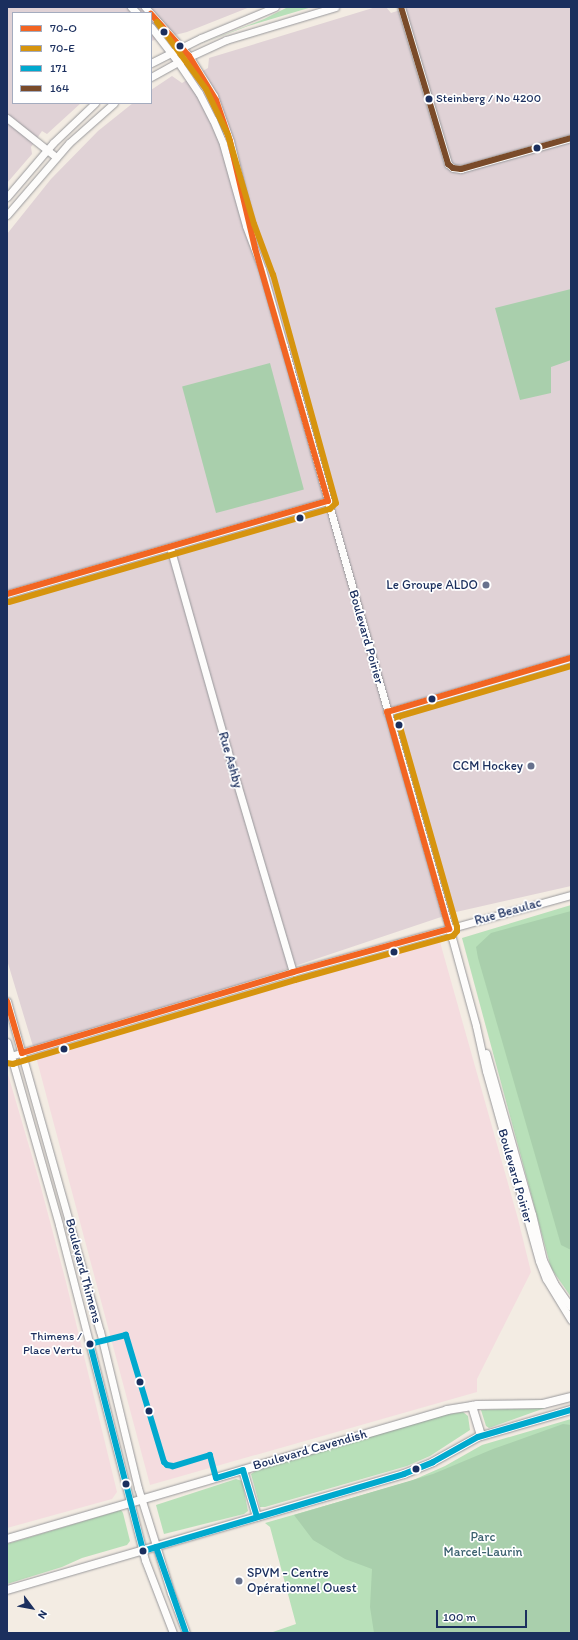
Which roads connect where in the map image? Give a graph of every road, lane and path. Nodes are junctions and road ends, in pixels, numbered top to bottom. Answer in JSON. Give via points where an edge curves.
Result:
{"nodes":[{"id":1,"x":275,"y":7,"type":"edge"},
{"id":2,"x":336,"y":7,"type":"edge"},
{"id":3,"x":401,"y":7,"type":"edge"},
{"id":4,"x":152,"y":15,"type":"edge"},
{"id":5,"x":152,"y":28,"type":"edge"},
{"id":6,"x":182,"y":47,"type":"junction"},
{"id":7,"x":171,"y":52,"type":"junction"},
{"id":8,"x":189,"y":56,"type":"junction"},
{"id":9,"x":152,"y":62,"type":"edge"},
{"id":10,"x":178,"y":62,"type":"junction"},
{"id":11,"x":152,"y":76,"type":"edge"},
{"id":12,"x":94,"y":104,"type":"edge"},
{"id":13,"x":113,"y":104,"type":"edge"},
{"id":14,"x":7,"y":118,"type":"edge"},
{"id":15,"x":571,"y":138,"type":"edge"},
{"id":16,"x":47,"y":149,"type":"junction"},
{"id":17,"x":56,"y":157,"type":"junction"},
{"id":18,"x":7,"y":197,"type":"edge"},
{"id":19,"x":7,"y":215,"type":"edge"},
{"id":20,"x":255,"y":248,"type":"junction"},
{"id":21,"x":328,"y":501,"type":"junction"},
{"id":22,"x":170,"y":546,"type":"junction"},
{"id":23,"x":7,"y":594,"type":"edge"},
{"id":24,"x":571,"y":658,"type":"edge"},
{"id":25,"x":387,"y":712,"type":"junction"},
{"id":26,"x":571,"y":895,"type":"edge"},
{"id":27,"x":449,"y":929,"type":"junction"},
{"id":28,"x":293,"y":972,"type":"junction"},
{"id":29,"x":7,"y":1001,"type":"edge"},
{"id":30,"x":476,"y":1026,"type":"junction"},
{"id":31,"x":7,"y":1042,"type":"edge"},
{"id":32,"x":22,"y":1053,"type":"junction"},
{"id":33,"x":9,"y":1056,"type":"edge"},
{"id":34,"x":571,"y":1307,"type":"edge"},
{"id":35,"x":571,"y":1320,"type":"edge"},
{"id":36,"x":571,"y":1397,"type":"edge"},
{"id":37,"x":472,"y":1406,"type":"junction"},
{"id":38,"x":571,"y":1410,"type":"edge"},
{"id":39,"x":481,"y":1436,"type":"junction"},
{"id":40,"x":243,"y":1470,"type":"junction"},
{"id":41,"x":142,"y":1499,"type":"junction"},
{"id":42,"x":129,"y":1503,"type":"junction"},
{"id":43,"x":257,"y":1518,"type":"junction"},
{"id":44,"x":7,"y":1539,"type":"edge"},
{"id":45,"x":156,"y":1547,"type":"junction"},
{"id":46,"x":142,"y":1551,"type":"junction"},
{"id":47,"x":7,"y":1590,"type":"edge"},
{"id":48,"x":173,"y":1633,"type":"edge"},
{"id":49,"x":186,"y":1633,"type":"edge"}],
"edges":[{"from":1,"to":6,"type":"street"},
{"from":2,"to":8,"type":"street","via":[[244,33]]},
{"from":3,"to":15,"type":"street","via":[[448,164],[453,168],[461,170]]},
{"from":4,"to":6,"type":"street","name":"Boulevard Poirier"},
{"from":5,"to":7,"type":"street","name":"Boulevard Poirier"},
{"from":6,"to":7,"type":"street"},
{"from":6,"to":8,"type":"street","name":"Boulevard Poirier"},
{"from":7,"to":9,"type":"street"},
{"from":7,"to":10,"type":"street","name":"Boulevard Poirier"},
{"from":8,"to":10,"type":"street"},
{"from":8,"to":20,"type":"street","name":"Boulevard Poirier","via":[[214,96],[226,127]]},
{"from":10,"to":11,"type":"street"},
{"from":10,"to":20,"type":"street","name":"Boulevard Poirier","via":[[204,102],[219,133],[246,226]]},
{"from":12,"to":16,"type":"street"},
{"from":13,"to":17,"type":"street","via":[[82,130]]},
{"from":14,"to":16,"type":"street"},
{"from":16,"to":17,"type":"street"},
{"from":16,"to":18,"type":"street"},
{"from":17,"to":19,"type":"street"},
{"from":20,"to":21,"type":"street","name":"Boulevard Poirier"},
{"from":21,"to":22,"type":"street"},
{"from":21,"to":25,"type":"street","name":"Boulevard Poirier"},
{"from":22,"to":23,"type":"street"},
{"from":22,"to":28,"type":"street","name":"Rue Ashby"},
{"from":24,"to":25,"type":"street"},
{"from":25,"to":27,"type":"street","name":"Boulevard Poirier"},
{"from":26,"to":27,"type":"street","name":"Rue Beaulac"},
{"from":27,"to":28,"type":"street","name":"Rue Beaulac"},
{"from":27,"to":30,"type":"street","name":"Boulevard Poirier"},
{"from":28,"to":32,"type":"street","name":"Rue Beaulac"},
{"from":29,"to":32,"type":"street","name":"Boulevard Thimens"},
{"from":30,"to":34,"type":"street","name":"Boulevard Poirier","via":[[493,1076],[544,1260],[554,1283]]},
{"from":30,"to":35,"type":"street","name":"Boulevard Poirier","via":[[539,1261],[546,1279]]},
{"from":31,"to":33,"type":"street","name":"Boulevard Thimens"},
{"from":32,"to":33,"type":"street","name":"Rue Beaulac"},
{"from":32,"to":41,"type":"street","name":"Boulevard Thimens","via":[[100,1331]]},
{"from":33,"to":42,"type":"street","name":"Boulevard Thimens","via":[[59,1225]]},
{"from":36,"to":37,"type":"main road","name":"Boulevard Cavendish","via":[[543,1404]]},
{"from":37,"to":39,"type":"main road"},
{"from":37,"to":40,"type":"main road","name":"Boulevard Cavendish","via":[[438,1413]]},
{"from":38,"to":39,"type":"main road"},
{"from":39,"to":43,"type":"main road","via":[[433,1462],[404,1474]]},
{"from":40,"to":41,"type":"main road","name":"Boulevard Cavendish"},
{"from":40,"to":43,"type":"main road"},
{"from":41,"to":42,"type":"main road","name":"Boulevard Cavendish"},
{"from":41,"to":45,"type":"street","name":"Boulevard Thimens"},
{"from":42,"to":44,"type":"main road","name":"Boulevard Cavendish"},
{"from":42,"to":46,"type":"street","name":"Boulevard Thimens"},
{"from":43,"to":45,"type":"main road"},
{"from":45,"to":46,"type":"main road"},
{"from":45,"to":49,"type":"street","name":"Boulevard Thimens"},
{"from":46,"to":47,"type":"main road"},
{"from":46,"to":48,"type":"street","name":"Boulevard Thimens"}]}
